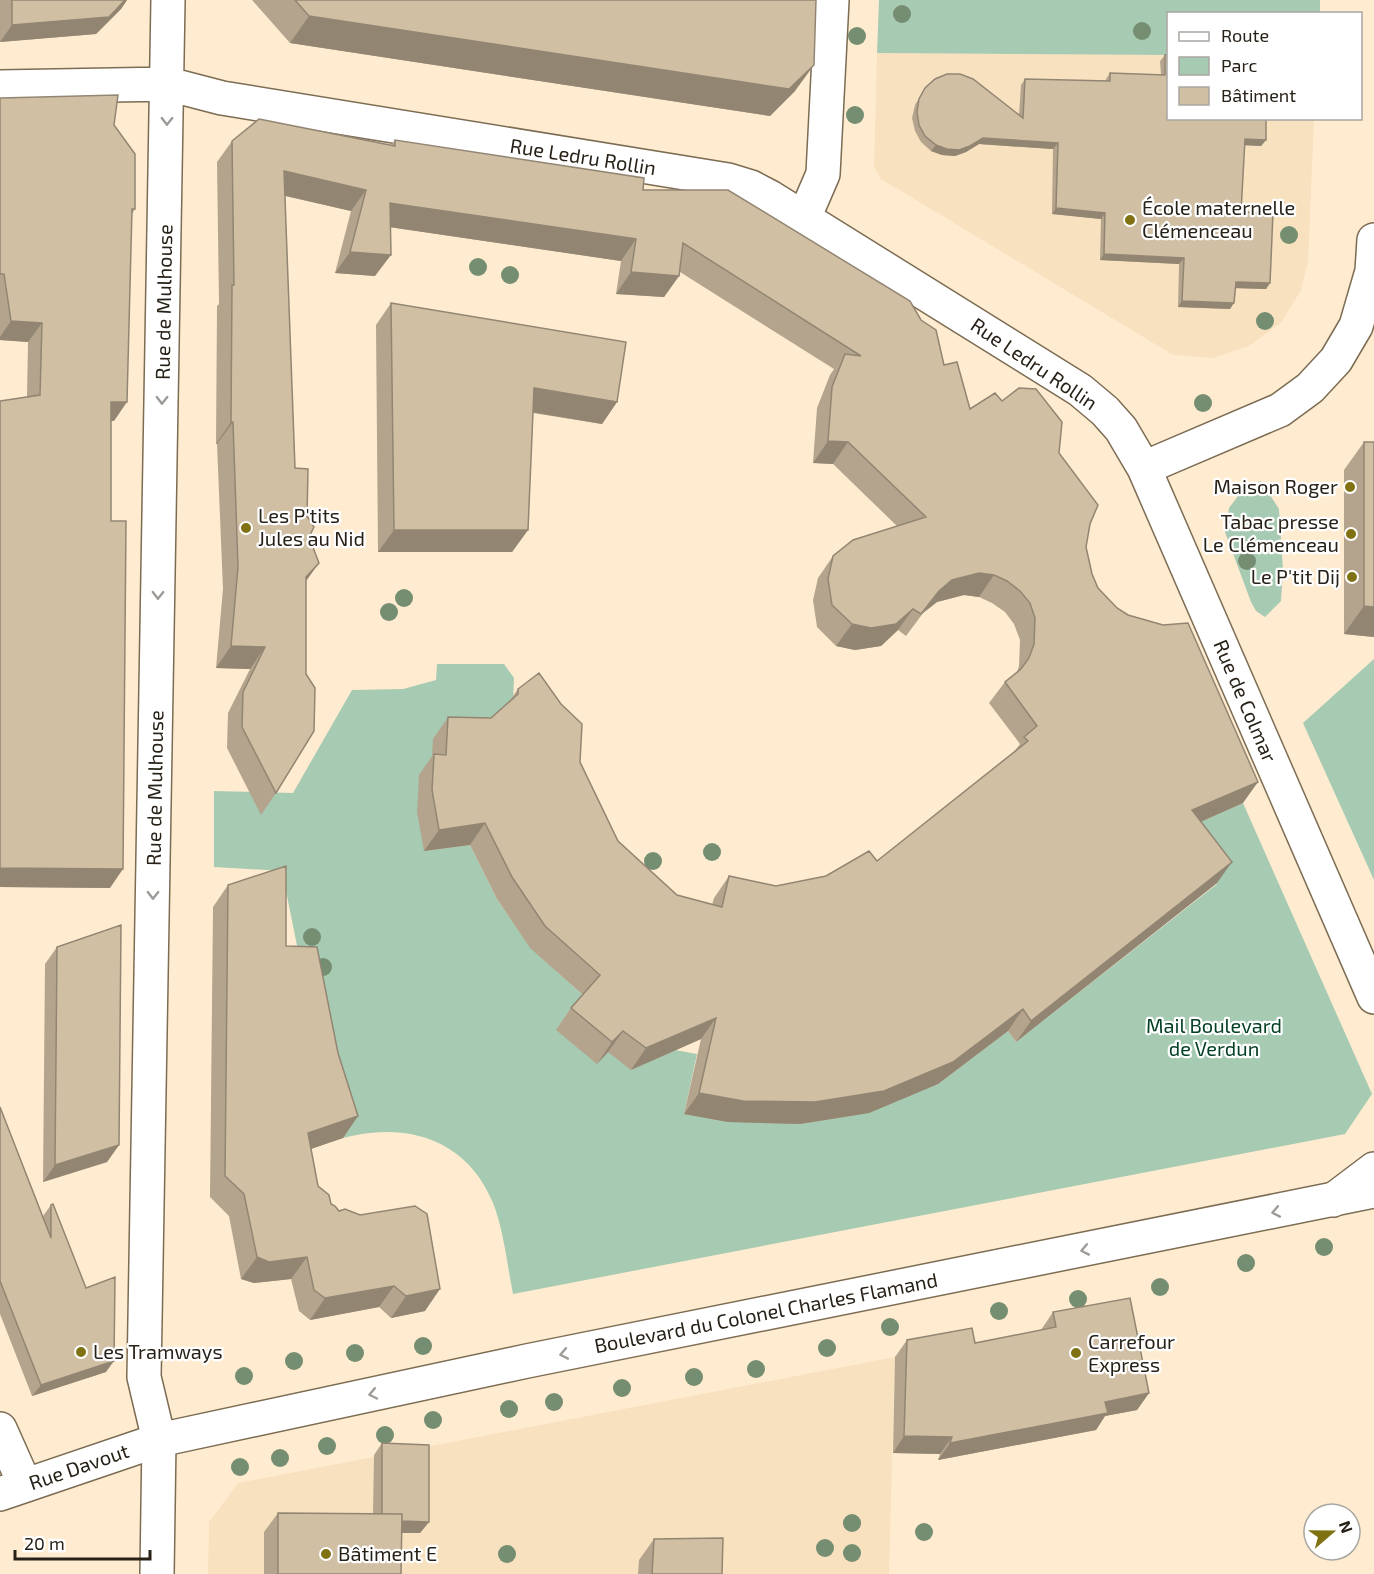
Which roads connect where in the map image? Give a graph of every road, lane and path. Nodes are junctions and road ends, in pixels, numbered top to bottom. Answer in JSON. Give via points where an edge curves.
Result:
{"nodes":[{"id":1,"x":168,"y":0,"type":"edge"},
{"id":2,"x":832,"y":0,"type":"edge"},
{"id":3,"x":168,"y":84,"type":"junction"},
{"id":4,"x":0,"y":87,"type":"edge"},
{"id":5,"x":804,"y":218,"type":"junction"},
{"id":6,"x":1374,"y":240,"type":"edge"},
{"id":7,"x":1105,"y":411,"type":"joint"},
{"id":8,"x":1144,"y":468,"type":"junction"},
{"id":9,"x":1374,"y":997,"type":"edge"},
{"id":10,"x":1374,"y":1169,"type":"edge"},
{"id":11,"x":1374,"y":1191,"type":"edge"},
{"id":12,"x":1333,"y":1200,"type":"junction"},
{"id":13,"x":1374,"y":1210,"type":"edge"},
{"id":14,"x":0,"y":1428,"type":"edge"},
{"id":15,"x":159,"y":1440,"type":"junction"},
{"id":16,"x":12,"y":1490,"type":"edge"},
{"id":17,"x":157,"y":1574,"type":"edge"}],
"edges":[{"from":1,"to":3,"type":"street","name":"Rue de Mulhouse"},
{"from":2,"to":5,"type":"street","via":[[822,174]]},
{"from":3,"to":4,"type":"street","name":"Rue Ledru Rollin"},
{"from":3,"to":5,"type":"street","name":"Rue Ledru Rollin","via":[[222,98],[728,180],[751,187]]},
{"from":3,"to":15,"type":"street","name":"Rue de Mulhouse","one_way":true,"via":[[144,1377]]},
{"from":5,"to":7,"type":"street","name":"Rue Ledru Rollin","via":[[1080,390]]},
{"from":6,"to":8,"type":"street","via":[[1372,271],[1356,326],[1335,360],[1310,388],[1280,410]]},
{"from":7,"to":8,"type":"street","name":"Rue de Colmar","via":[[1121,429]]},
{"from":8,"to":9,"type":"street","name":"Rue de Colmar"},
{"from":10,"to":12,"type":"street"},
{"from":11,"to":12,"type":"street","name":"Boulevard du Colonel Charles Flamand"},
{"from":12,"to":13,"type":"street"},
{"from":12,"to":15,"type":"street","name":"Boulevard du Colonel Charles Flamand","one_way":true,"via":[[550,1357]]},
{"from":14,"to":16,"type":"street"},
{"from":15,"to":16,"type":"street","name":"Rue Davout"},
{"from":15,"to":17,"type":"street","name":"Rue de Mulhouse"}]}
